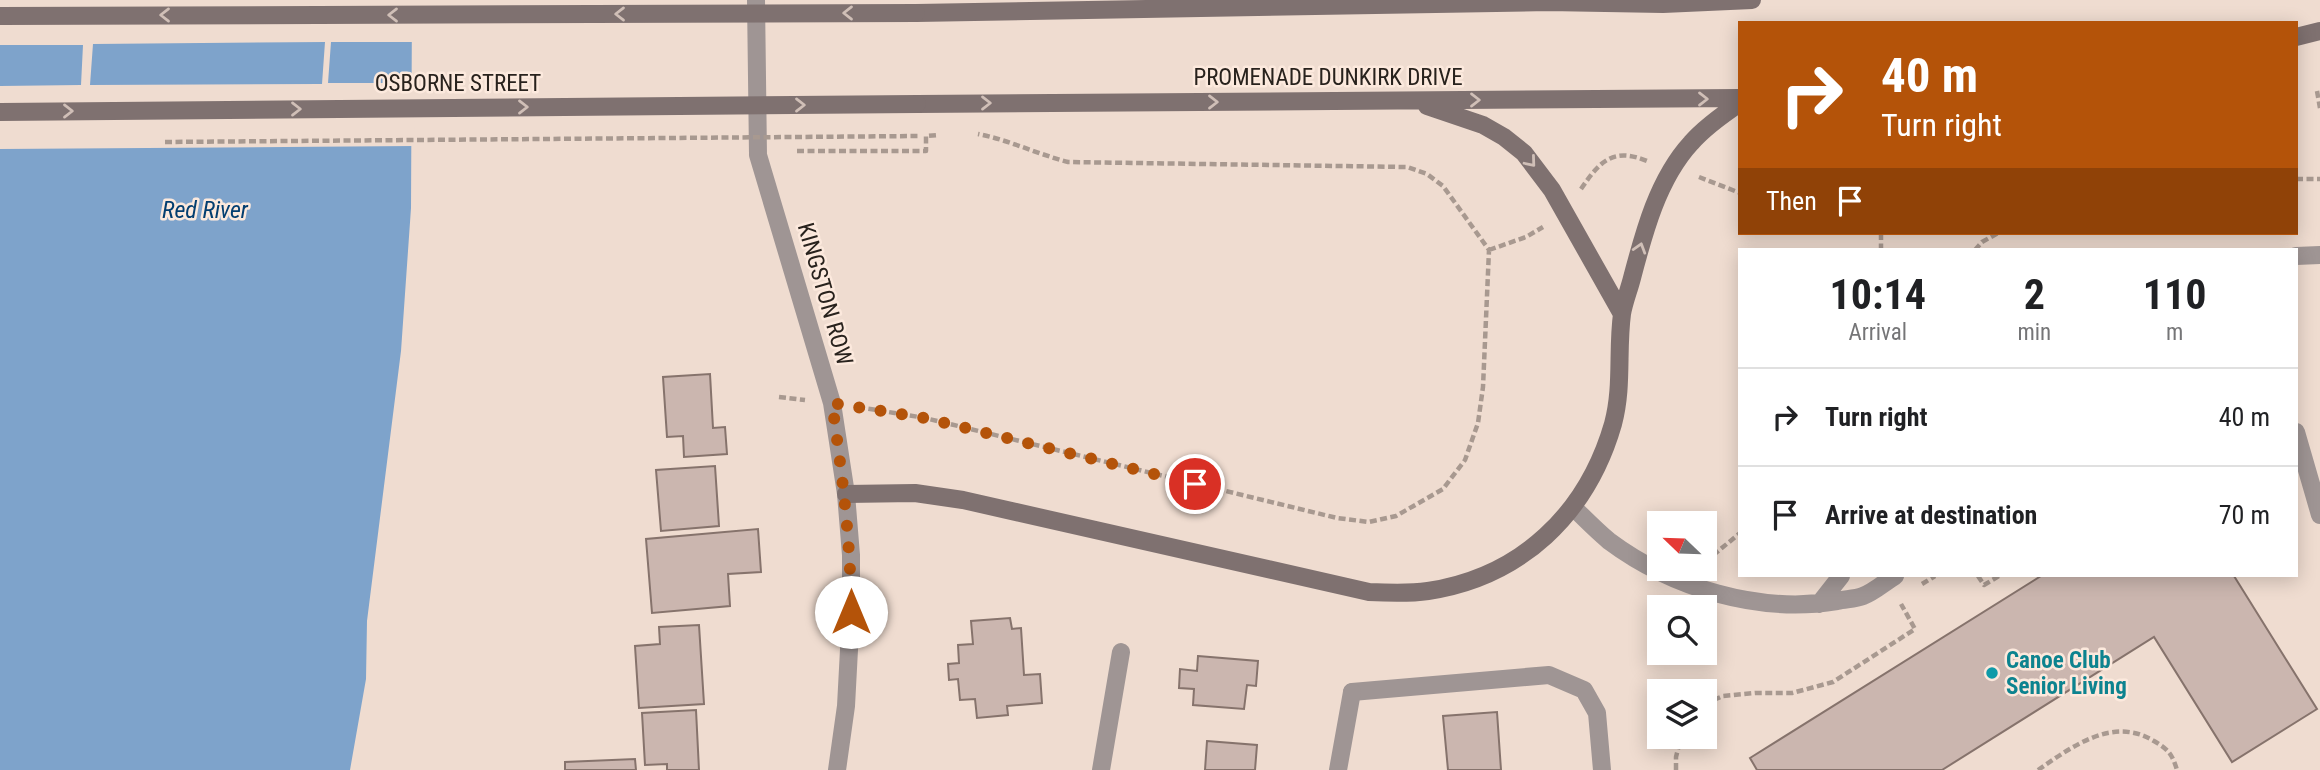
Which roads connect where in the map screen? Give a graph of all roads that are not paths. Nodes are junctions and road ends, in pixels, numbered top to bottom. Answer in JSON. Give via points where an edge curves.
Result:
{"nodes":[{"id":1,"x":756,"y":0,"type":"edge"},
{"id":2,"x":1733,"y":0,"type":"edge"},
{"id":3,"x":1752,"y":0,"type":"edge"},
{"id":4,"x":1549,"y":1,"type":"edge"},
{"id":5,"x":0,"y":16,"type":"edge"},
{"id":6,"x":2320,"y":31,"type":"edge"},
{"id":7,"x":2298,"y":36,"type":"edge"},
{"id":8,"x":1738,"y":100,"type":"edge"},
{"id":9,"x":1407,"y":101,"type":"junction"},
{"id":10,"x":1738,"y":102,"type":"edge"},
{"id":11,"x":917,"y":104,"type":"joint"},
{"id":12,"x":0,"y":112,"type":"edge"},
{"id":13,"x":2320,"y":255,"type":"edge"},
{"id":14,"x":2298,"y":256,"type":"edge"},
{"id":15,"x":1622,"y":314,"type":"junction"},
{"id":16,"x":2298,"y":439,"type":"edge"},
{"id":17,"x":846,"y":494,"type":"junction"},
{"id":18,"x":1574,"y":508,"type":"junction"},
{"id":19,"x":2320,"y":515,"type":"edge"},
{"id":20,"x":1840,"y":577,"type":"edge"},
{"id":21,"x":1893,"y":577,"type":"edge"},
{"id":22,"x":1819,"y":604,"type":"junction"},
{"id":23,"x":1121,"y":652,"type":"dead end"},
{"id":24,"x":837,"y":770,"type":"edge"},
{"id":25,"x":1101,"y":770,"type":"edge"},
{"id":26,"x":1338,"y":770,"type":"edge"},
{"id":27,"x":1602,"y":770,"type":"edge"}],
"edges":[{"from":1,"to":17,"type":"street","name":"KINGSTON ROW","via":[[758,155],[832,403]]},
{"from":2,"to":3,"type":"main road"},
{"from":2,"to":4,"type":"main road","via":[[1663,4]]},
{"from":4,"to":5,"type":"main road","one_way":true,"bridge":true,"via":[[916,13]]},
{"from":6,"to":7,"type":"main road"},
{"from":9,"to":8,"type":"main road","name":"PROMENADE DUNKIRK DRIVE","one_way":true},
{"from":11,"to":9,"type":"main road","name":"PROMENADE DUNKIRK DRIVE","one_way":true},
{"from":9,"to":15,"type":"main road","one_way":true,"via":[[1459,116],[1504,136],[1524,153],[1538,169]]},
{"from":15,"to":10,"type":"main road","one_way":true,"via":[[1643,238],[1671,170],[1690,144]]},
{"from":12,"to":11,"type":"main road","name":"OSBORNE STREET","one_way":true,"bridge":true},
{"from":13,"to":14,"type":"street"},
{"from":15,"to":18,"type":"main road","via":[[1621,373],[1613,422],[1598,467]]},
{"from":16,"to":19,"type":"street"},
{"from":17,"to":18,"type":"main road","via":[[915,493],[963,500],[1339,586],[1396,593],[1458,586],[1492,574],[1526,553]]},
{"from":17,"to":24,"type":"street","name":"KINGSTON ROW","via":[[851,612]]},
{"from":18,"to":22,"type":"street","via":[[1610,541],[1676,579],[1750,601]]},
{"from":20,"to":22,"type":"street"},
{"from":21,"to":22,"type":"street","via":[[1864,596]]},
{"from":23,"to":25,"type":"street"},
{"from":26,"to":27,"type":"street","via":[[1352,692],[1549,675],[1584,690],[1597,713]]}]}
